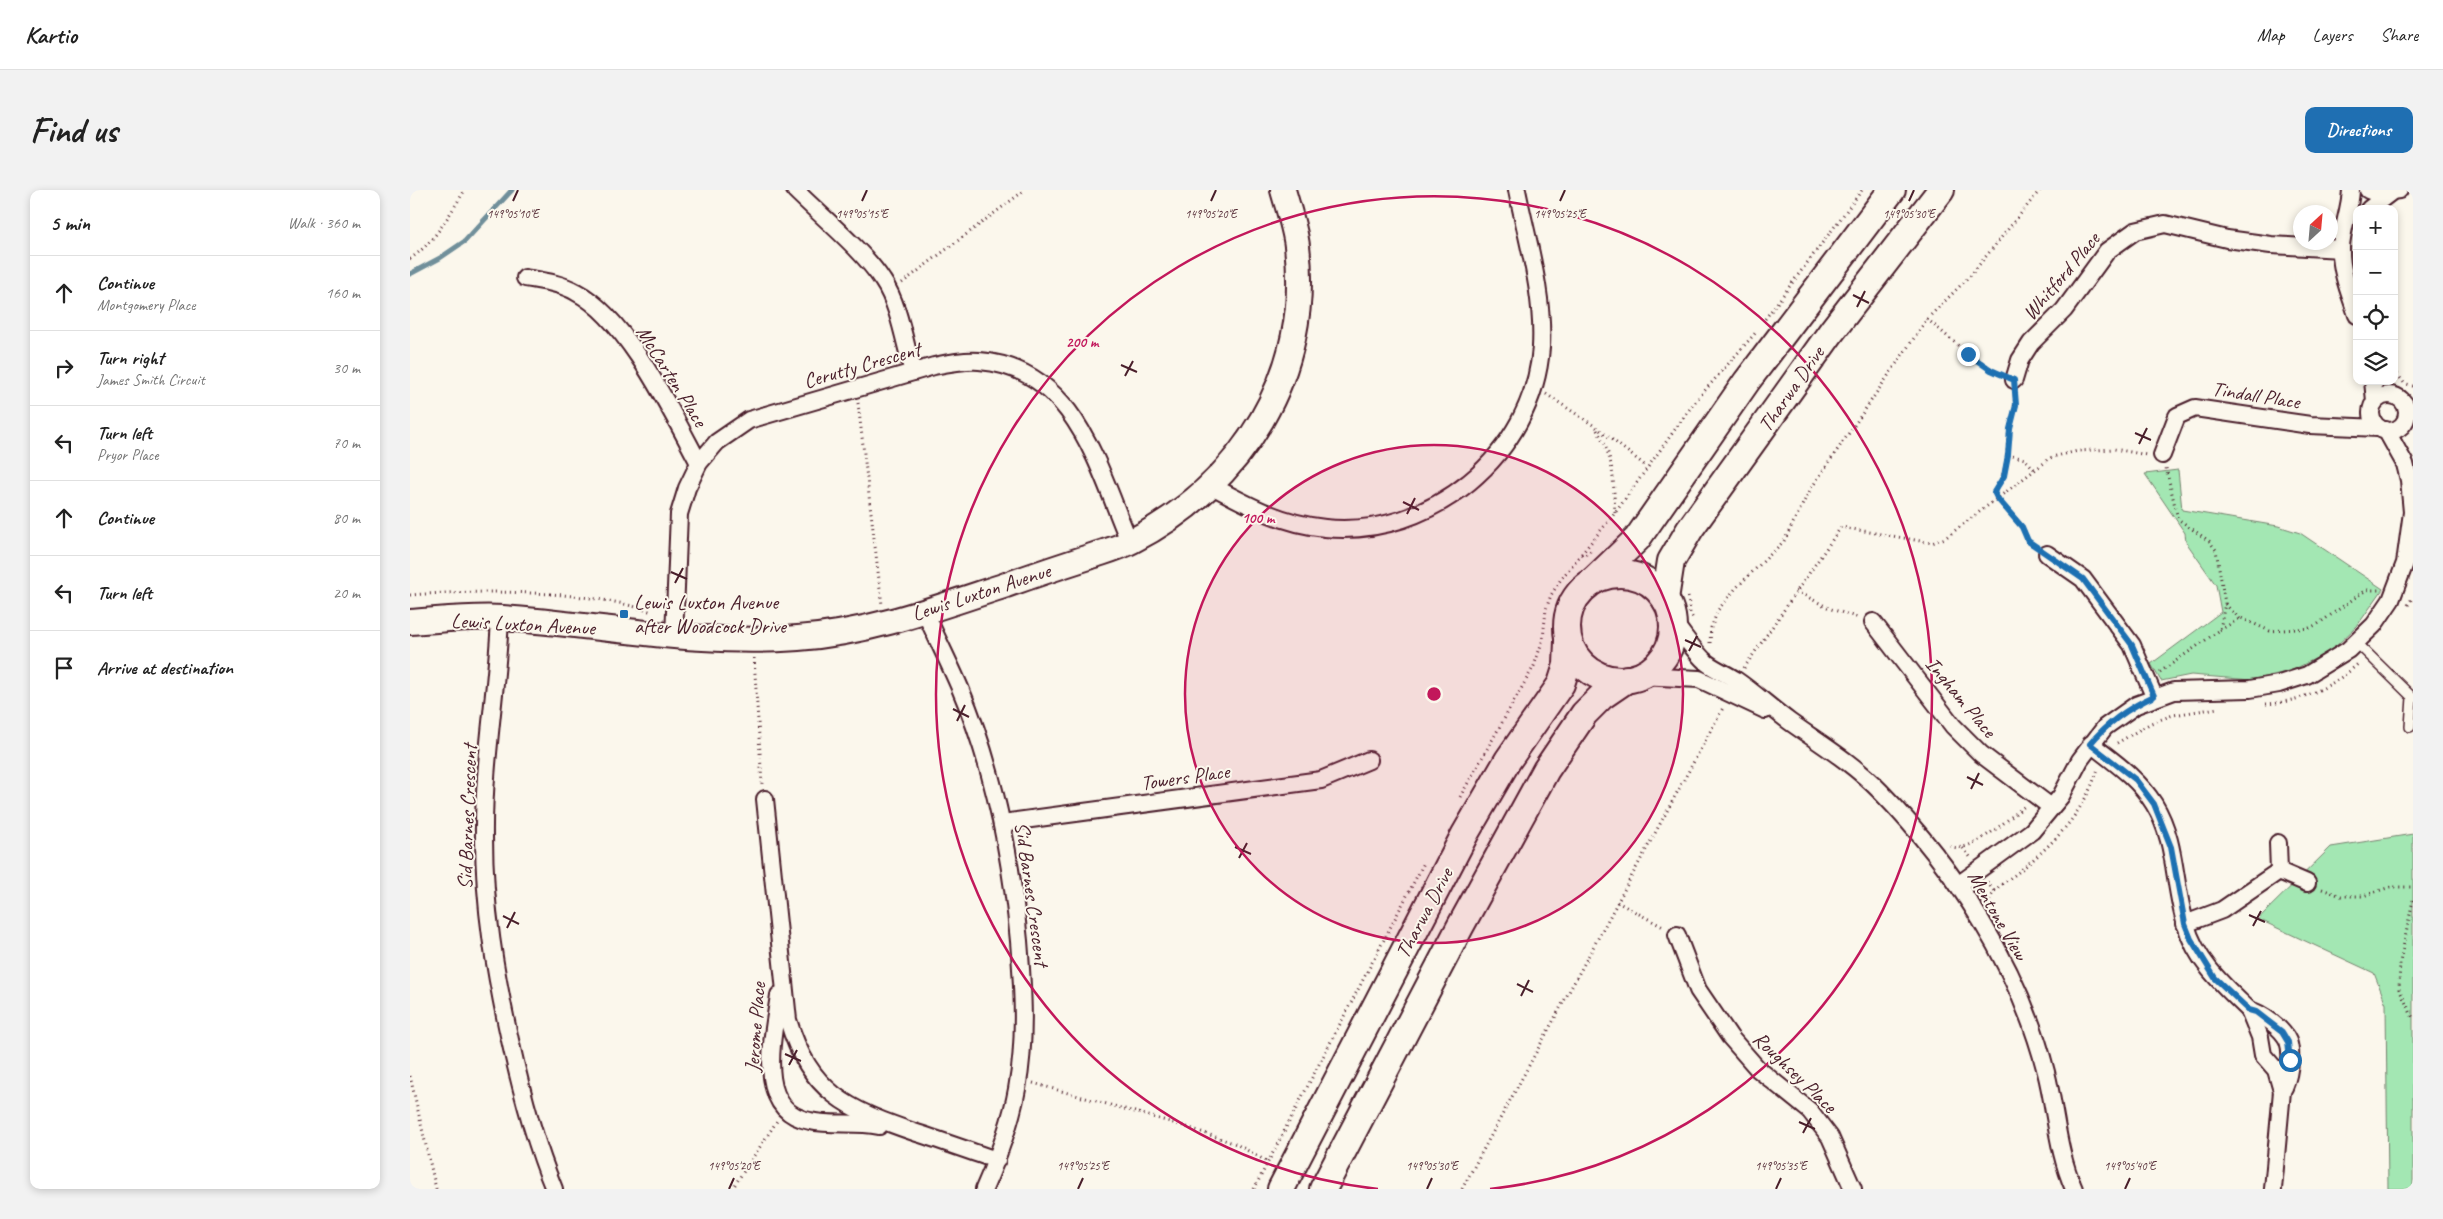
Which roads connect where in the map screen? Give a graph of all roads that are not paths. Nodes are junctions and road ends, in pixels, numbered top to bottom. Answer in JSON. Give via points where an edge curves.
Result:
{"nodes":[{"id":1,"x":795,"y":190,"type":"edge"},
{"id":2,"x":1283,"y":190,"type":"edge"},
{"id":3,"x":1516,"y":190,"type":"edge"},
{"id":4,"x":1892,"y":190,"type":"edge"},
{"id":5,"x":1941,"y":190,"type":"edge"},
{"id":6,"x":2351,"y":190,"type":"edge"},
{"id":7,"x":2368,"y":190,"type":"edge"},
{"id":8,"x":2395,"y":191,"type":"edge"},
{"id":9,"x":2375,"y":205,"type":"edge"},
{"id":10,"x":2353,"y":227,"type":"edge"},
{"id":11,"x":2341,"y":246,"type":"junction"},
{"id":12,"x":525,"y":278,"type":"dead end"},
{"id":13,"x":2353,"y":303,"type":"edge"},
{"id":14,"x":913,"y":372,"type":"junction"},
{"id":15,"x":2014,"y":380,"type":"road end"},
{"id":16,"x":2373,"y":385,"type":"edge"},
{"id":17,"x":2388,"y":385,"type":"edge"},
{"id":18,"x":2373,"y":404,"type":"junction"},
{"id":19,"x":2405,"y":406,"type":"edge"},
{"id":20,"x":2342,"y":425,"type":"junction"},
{"id":21,"x":2382,"y":429,"type":"junction"},
{"id":22,"x":2162,"y":455,"type":"road end"},
{"id":23,"x":700,"y":463,"type":"junction"},
{"id":24,"x":2405,"y":464,"type":"junction"},
{"id":25,"x":1212,"y":486,"type":"junction"},
{"id":26,"x":1130,"y":543,"type":"junction"},
{"id":27,"x":2047,"y":554,"type":"road end"},
{"id":28,"x":1593,"y":581,"type":"junction"},
{"id":29,"x":1681,"y":610,"type":"junction"},
{"id":30,"x":925,"y":612,"type":"junction"},
{"id":31,"x":500,"y":618,"type":"junction"},
{"id":32,"x":410,"y":622,"type":"edge"},
{"id":33,"x":1873,"y":622,"type":"road end"},
{"id":34,"x":674,"y":627,"type":"junction"},
{"id":35,"x":1568,"y":641,"type":"junction"},
{"id":36,"x":2357,"y":643,"type":"junction"},
{"id":37,"x":1634,"y":678,"type":"junction"},
{"id":38,"x":1734,"y":687,"type":"junction"},
{"id":39,"x":2154,"y":696,"type":"junction"},
{"id":40,"x":2410,"y":727,"type":"dead end"},
{"id":41,"x":2090,"y":744,"type":"junction"},
{"id":42,"x":1369,"y":760,"type":"dead end"},
{"id":43,"x":765,"y":799,"type":"road end"},
{"id":44,"x":2051,"y":807,"type":"junction"},
{"id":45,"x":1002,"y":823,"type":"junction"},
{"id":46,"x":2278,"y":843,"type":"dead end"},
{"id":47,"x":2278,"y":871,"type":"junction"},
{"id":48,"x":2307,"y":883,"type":"road end"},
{"id":49,"x":1958,"y":885,"type":"junction"},
{"id":50,"x":2185,"y":924,"type":"junction"},
{"id":51,"x":1677,"y":935,"type":"road end"},
{"id":52,"x":780,"y":948,"type":"junction"},
{"id":53,"x":2249,"y":1010,"type":"junction"},
{"id":54,"x":2282,"y":1091,"type":"junction"},
{"id":55,"x":928,"y":1136,"type":"junction"},
{"id":56,"x":997,"y":1160,"type":"junction"},
{"id":57,"x":554,"y":1189,"type":"edge"},
{"id":58,"x":984,"y":1189,"type":"edge"},
{"id":59,"x":1281,"y":1189,"type":"edge"},
{"id":60,"x":1324,"y":1189,"type":"edge"},
{"id":61,"x":1853,"y":1189,"type":"edge"},
{"id":62,"x":2074,"y":1189,"type":"edge"},
{"id":63,"x":2273,"y":1189,"type":"edge"}],
"edges":[{"from":1,"to":14,"type":"street","via":[[884,282]]},
{"from":2,"to":25,"type":"street","name":"Lewis Luxton Avenue","via":[[1297,244],[1296,325],[1270,406],[1249,442]]},
{"from":3,"to":25,"type":"street","via":[[1537,291],[1541,347],[1533,387],[1518,422],[1484,470],[1453,495],[1402,520],[1356,529],[1299,524],[1252,508]]},
{"from":4,"to":28,"type":"main road","name":"Tharwa Drive","via":[[1747,381],[1637,539]]},
{"from":5,"to":29,"type":"main road","name":"Tharwa Drive","via":[[1832,331],[1690,529],[1671,561]]},
{"from":6,"to":11,"type":"street"},
{"from":7,"to":8,"type":"street","via":[[2376,193]]},
{"from":8,"to":9,"type":"street"},
{"from":10,"to":11,"type":"street"},
{"from":11,"to":13,"type":"street","via":[[2344,277]]},
{"from":11,"to":15,"type":"street","name":"Whitford Place","via":[[2271,245],[2227,239],[2165,224],[2135,231],[2107,250],[2064,310],[2031,343],[2020,360]]},
{"from":12,"to":23,"type":"street","name":"McCarten Place","via":[[552,282],[577,292],[621,332],[645,366]]},
{"from":14,"to":23,"type":"street","name":"Cerutty Crescent","via":[[749,420],[717,442]]},
{"from":14,"to":26,"type":"street","name":"Cerutty Crescent","via":[[942,364],[980,361],[1010,366],[1037,379],[1065,404],[1086,437]]},
{"from":16,"to":18,"type":"street"},
{"from":17,"to":19,"type":"street"},
{"from":18,"to":19,"type":"street","via":[[2386,395]]},
{"from":18,"to":20,"type":"street"},
{"from":18,"to":21,"type":"street","via":[[2371,417]]},
{"from":19,"to":21,"type":"street","via":[[2399,427]]},
{"from":19,"to":24,"type":"street"},
{"from":20,"to":21,"type":"street","name":"Tindall Place"},
{"from":20,"to":22,"type":"street","name":"Tindall Place","via":[[2310,425],[2195,408],[2177,416]]},
{"from":21,"to":24,"type":"street"},
{"from":23,"to":34,"type":"street","name":"Cerutty Crescent","via":[[687,488],[680,514]]},
{"from":24,"to":36,"type":"street","via":[[2412,512],[2409,546],[2391,600]]},
{"from":25,"to":26,"type":"street","name":"Lewis Luxton Avenue","via":[[1170,520]]},
{"from":26,"to":30,"type":"street","name":"Lewis Luxton Avenue"},
{"from":27,"to":39,"type":"street","via":[[2083,579],[2132,645]]},
{"from":28,"to":29,"type":"main road","via":[[1608,575],[1625,574],[1640,578]]},
{"from":28,"to":35,"type":"main road","via":[[1579,592],[1570,607],[1566,624]]},
{"from":29,"to":37,"type":"main road","via":[[1665,654],[1654,667]]},
{"from":29,"to":38,"type":"street","name":"Mentone View","via":[[1708,663]]},
{"from":30,"to":34,"type":"street","name":"Lewis Luxton Avenue","via":[[862,629],[799,638],[737,639]]},
{"from":30,"to":45,"type":"street","name":"Sid Barnes Crescent","via":[[960,687]]},
{"from":31,"to":32,"type":"street","name":"Lewis Luxton Avenue"},
{"from":31,"to":34,"type":"street","name":"Lewis Luxton Avenue"},
{"from":31,"to":57,"type":"street","name":"Sid Barnes Crescent","via":[[485,802],[486,904],[495,970],[519,1078],[537,1144]]},
{"from":33,"to":44,"type":"street","name":"Ingham Place","via":[[1953,726],[1981,754]]},
{"from":35,"to":37,"type":"main road","via":[[1577,658],[1590,671],[1608,678]]},
{"from":35,"to":59,"type":"main road","name":"Tharwa Drive","via":[[1567,665],[1561,684],[1508,760],[1464,834]]},
{"from":36,"to":39,"type":"street","via":[[2327,665],[2280,684],[2250,689],[2174,690]]},
{"from":36,"to":40,"type":"lane","via":[[2412,697]]},
{"from":37,"to":38,"type":"street","name":"Mentone View","via":[[1699,679]]},
{"from":37,"to":60,"type":"main road","name":"Tharwa Drive","via":[[1602,696],[1584,714],[1546,770]]},
{"from":38,"to":49,"type":"street","name":"Mentone View","via":[[1836,752],[1878,789],[1917,830]]},
{"from":39,"to":41,"type":"street","via":[[2118,716]]},
{"from":41,"to":44,"type":"street","via":[[2061,796]]},
{"from":41,"to":50,"type":"street","via":[[2136,780],[2161,817],[2171,847]]},
{"from":42,"to":45,"type":"street","name":"Towers Place","via":[[1321,780]]},
{"from":43,"to":52,"type":"street","name":"Jerome Place"},
{"from":44,"to":49,"type":"street","via":[[2032,831]]},
{"from":45,"to":56,"type":"street","name":"Sid Barnes Crescent","via":[[1013,885],[1023,990],[1023,1042],[1018,1080]]},
{"from":46,"to":47,"type":"street"},
{"from":47,"to":48,"type":"street"},
{"from":47,"to":50,"type":"street","via":[[2222,910]]},
{"from":49,"to":62,"type":"street","name":"Mentone View","via":[[2006,968],[2029,1020],[2046,1071],[2064,1167]]},
{"from":50,"to":53,"type":"street","via":[[2206,966]]},
{"from":51,"to":61,"type":"street","name":"Roughsey Place","via":[[1698,990],[1724,1029],[1758,1069],[1810,1111],[1830,1137]]},
{"from":52,"to":55,"type":"street","name":"Jerome Place","via":[[788,1020],[807,1065],[838,1099],[864,1114]]},
{"from":52,"to":55,"type":"street","name":"Jerome Place","via":[[780,985],[770,1066],[780,1103],[793,1115],[809,1121],[875,1125]]},
{"from":53,"to":54,"type":"street","via":[[2263,1055],[2276,1070]]},
{"from":53,"to":54,"type":"street","via":[[2282,1032],[2288,1042],[2290,1060]]},
{"from":54,"to":63,"type":"street"},
{"from":55,"to":56,"type":"street","name":"Jerome Place"},
{"from":56,"to":58,"type":"street","name":"Sid Barnes Crescent"}]}
